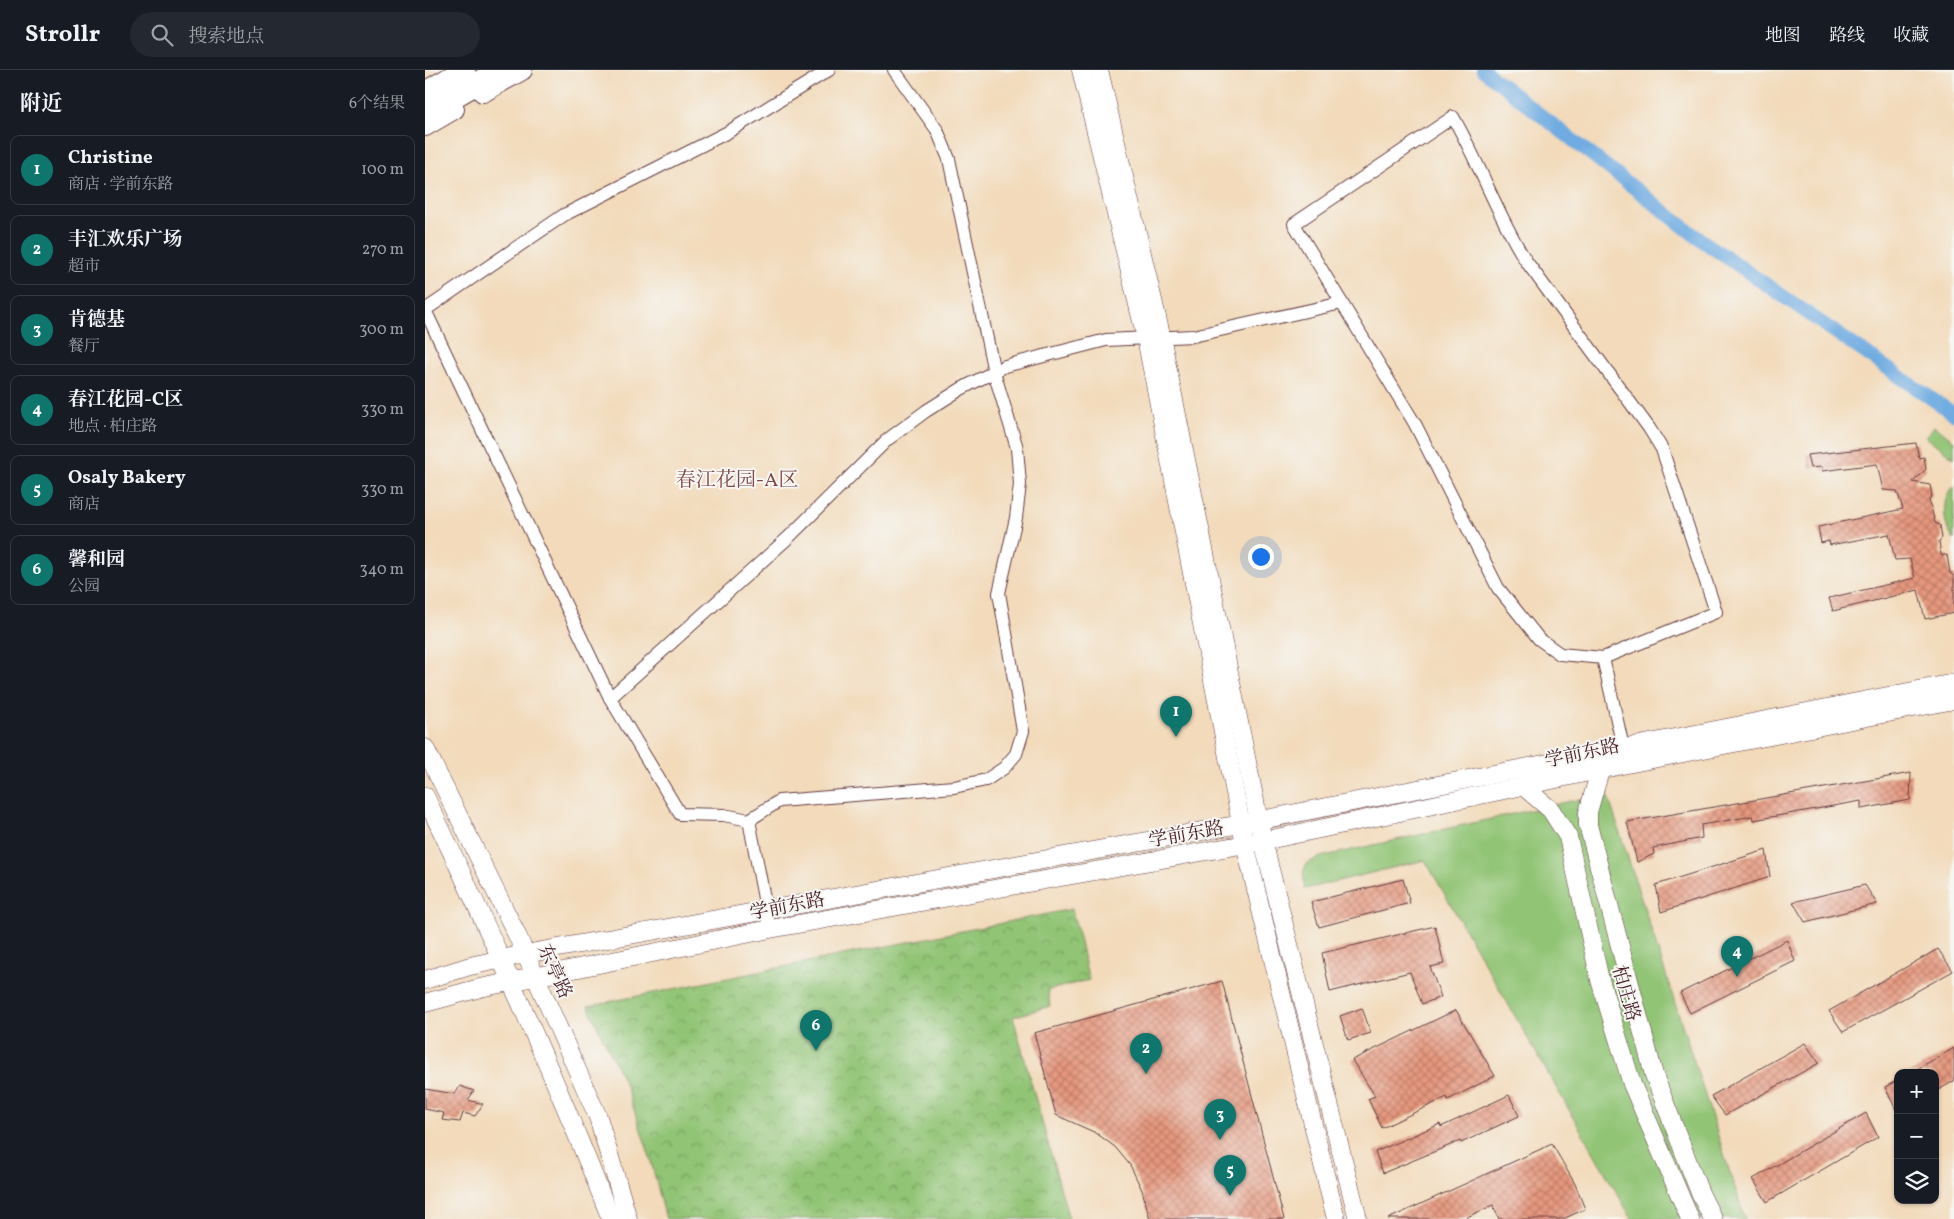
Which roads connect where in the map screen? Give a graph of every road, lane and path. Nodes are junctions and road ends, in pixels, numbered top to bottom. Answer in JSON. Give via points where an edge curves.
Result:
{"nodes":[{"id":1,"x":464,"y":70,"type":"edge"},
{"id":2,"x":500,"y":70,"type":"edge"},
{"id":3,"x":523,"y":70,"type":"edge"},
{"id":4,"x":829,"y":70,"type":"edge"},
{"id":5,"x":895,"y":70,"type":"edge"},
{"id":6,"x":1081,"y":70,"type":"edge"},
{"id":7,"x":1099,"y":70,"type":"edge"},
{"id":8,"x":425,"y":93,"type":"edge"},
{"id":9,"x":425,"y":113,"type":"edge"},
{"id":10,"x":425,"y":126,"type":"edge"},
{"id":11,"x":1342,"y":304,"type":"junction"},
{"id":12,"x":1154,"y":338,"type":"junction"},
{"id":13,"x":994,"y":372,"type":"junction"},
{"id":14,"x":1603,"y":658,"type":"junction"},
{"id":15,"x":1954,"y":683,"type":"edge"},
{"id":16,"x":610,"y":698,"type":"junction"},
{"id":17,"x":1954,"y":700,"type":"edge"},
{"id":18,"x":425,"y":748,"type":"edge"},
{"id":19,"x":1626,"y":756,"type":"junction"},
{"id":20,"x":1600,"y":771,"type":"junction"},
{"id":21,"x":1523,"y":786,"type":"junction"},
{"id":22,"x":425,"y":796,"type":"edge"},
{"id":23,"x":749,"y":820,"type":"junction"},
{"id":24,"x":1258,"y":820,"type":"junction"},
{"id":25,"x":1241,"y":824,"type":"junction"},
{"id":26,"x":1263,"y":841,"type":"junction"},
{"id":27,"x":1245,"y":844,"type":"junction"},
{"id":28,"x":766,"y":912,"type":"junction"},
{"id":29,"x":770,"y":929,"type":"junction"},
{"id":30,"x":525,"y":954,"type":"junction"},
{"id":31,"x":503,"y":960,"type":"junction"},
{"id":32,"x":535,"y":976,"type":"junction"},
{"id":33,"x":425,"y":980,"type":"edge"},
{"id":34,"x":512,"y":982,"type":"junction"},
{"id":35,"x":425,"y":1003,"type":"edge"},
{"id":36,"x":611,"y":1219,"type":"edge"},
{"id":37,"x":628,"y":1219,"type":"edge"},
{"id":38,"x":1336,"y":1219,"type":"edge"},
{"id":39,"x":1358,"y":1219,"type":"edge"},
{"id":40,"x":1690,"y":1219,"type":"edge"},
{"id":41,"x":1713,"y":1219,"type":"edge"}],
"edges":[{"from":1,"to":8,"type":"highway"},
{"from":2,"to":9,"type":"highway"},
{"from":3,"to":10,"type":"main road"},
{"from":4,"to":16,"type":"street","via":[[728,132],[564,215],[425,310]]},
{"from":5,"to":13,"type":"street","via":[[937,130],[949,159]]},
{"from":6,"to":12,"type":"main road"},
{"from":7,"to":12,"type":"main road"},
{"from":11,"to":12,"type":"street","via":[[1193,336]]},
{"from":11,"to":14,"type":"street","via":[[1415,424],[1498,588],[1539,639],[1560,654]]},
{"from":11,"to":14,"type":"street","via":[[1294,224],[1453,117],[1525,261],[1662,449],[1716,612]]},
{"from":12,"to":13,"type":"street","via":[[1106,340],[1005,366]]},
{"from":12,"to":24,"type":"main road"},
{"from":12,"to":25,"type":"main road"},
{"from":13,"to":16,"type":"street","via":[[926,411],[887,440],[789,537]]},
{"from":13,"to":23,"type":"street","via":[[1017,448],[1020,484],[1016,518],[999,593],[1023,731],[1016,754],[1004,768],[986,780],[954,787],[779,802]]},
{"from":14,"to":19,"type":"street"},
{"from":15,"to":19,"type":"main road","name":"学前东路"},
{"from":16,"to":23,"type":"street","via":[[680,814],[723,815]]},
{"from":17,"to":19,"type":"main road","name":"学前东路"},
{"from":18,"to":30,"type":"main road","name":"东亭路"},
{"from":19,"to":20,"type":"main road","name":"学前东路"},
{"from":19,"to":24,"type":"main road","name":"学前东路"},
{"from":20,"to":21,"type":"main road","name":"学前东路"},
{"from":20,"to":41,"type":"main road","name":"柏庄路","via":[[1588,812],[1588,825],[1654,1075]]},
{"from":21,"to":26,"type":"main road","name":"学前东路"},
{"from":21,"to":40,"type":"main road","name":"柏庄路","via":[[1551,810],[1568,837],[1600,980],[1632,1084]]},
{"from":22,"to":31,"type":"main road"},
{"from":23,"to":28,"type":"street"},
{"from":24,"to":25,"type":"main road","name":"学前东路"},
{"from":24,"to":26,"type":"main road"},
{"from":25,"to":27,"type":"main road"},
{"from":25,"to":28,"type":"main road","name":"学前东路"},
{"from":26,"to":27,"type":"main road","name":"学前东路"},
{"from":26,"to":39,"type":"main road"},
{"from":27,"to":29,"type":"main road","name":"学前东路"},
{"from":27,"to":38,"type":"main road"},
{"from":28,"to":29,"type":"street"},
{"from":28,"to":30,"type":"main road","name":"学前东路"},
{"from":29,"to":32,"type":"main road","name":"学前东路"},
{"from":30,"to":31,"type":"main road","name":"学前东路"},
{"from":30,"to":32,"type":"main road","name":"东亭路"},
{"from":31,"to":33,"type":"main road","name":"学前东路"},
{"from":31,"to":34,"type":"main road"},
{"from":32,"to":34,"type":"main road","name":"学前东路"},
{"from":32,"to":37,"type":"main road","name":"东亭路","via":[[598,1117]]},
{"from":34,"to":35,"type":"main road","name":"学前东路"},
{"from":34,"to":36,"type":"main road"}]}
